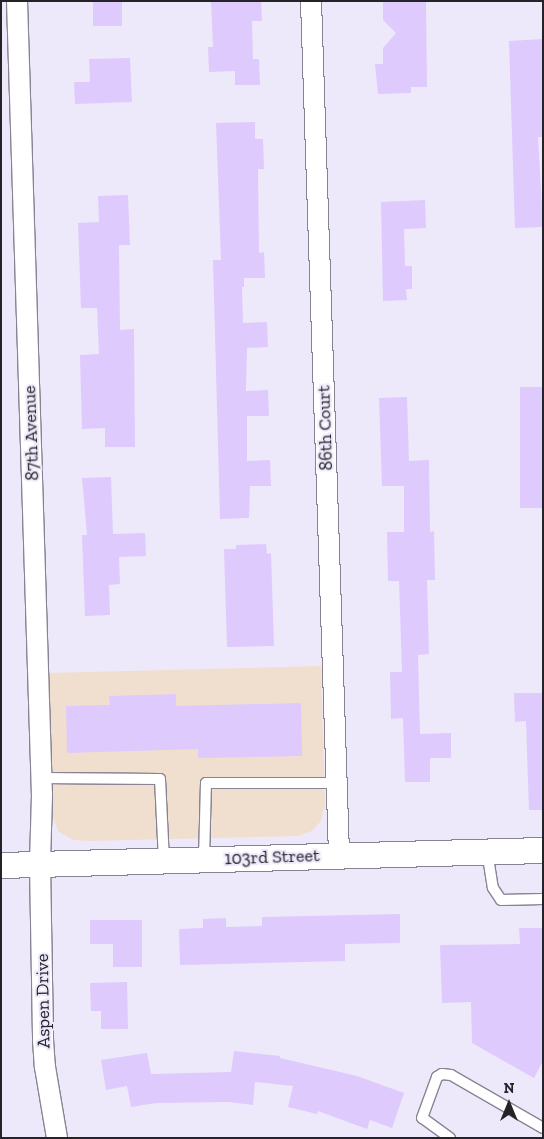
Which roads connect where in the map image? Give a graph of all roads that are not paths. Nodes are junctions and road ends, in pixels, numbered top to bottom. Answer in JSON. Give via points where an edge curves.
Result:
{"nodes":[{"id":1,"x":17,"y":1,"type":"edge"},
{"id":2,"x":311,"y":1,"type":"edge"},
{"id":3,"x":41,"y":778,"type":"junction"},
{"id":4,"x":337,"y":783,"type":"junction"},
{"id":5,"x":543,"y":850,"type":"edge"},
{"id":6,"x":488,"y":851,"type":"junction"},
{"id":7,"x":339,"y":855,"type":"junction"},
{"id":8,"x":204,"y":859,"type":"junction"},
{"id":9,"x":164,"y":860,"type":"junction"},
{"id":10,"x":40,"y":864,"type":"junction"},
{"id":11,"x":1,"y":865,"type":"edge"},
{"id":12,"x":543,"y":899,"type":"edge"},
{"id":13,"x":543,"y":1128,"type":"edge"},
{"id":14,"x":57,"y":1138,"type":"edge"},
{"id":15,"x":450,"y":1138,"type":"edge"}],
"edges":[{"from":1,"to":3,"type":"street","name":"87th Avenue"},
{"from":2,"to":4,"type":"street","name":"86th Court"},
{"from":3,"to":9,"type":"lane","via":[[160,779]]},
{"from":3,"to":10,"type":"street","name":"87th Avenue"},
{"from":4,"to":7,"type":"street","name":"86th Court"},
{"from":4,"to":8,"type":"lane","via":[[206,784]]},
{"from":5,"to":6,"type":"street","name":"103rd Street"},
{"from":6,"to":7,"type":"street","name":"103rd Street"},
{"from":6,"to":12,"type":"lane","via":[[493,888],[501,900]]},
{"from":7,"to":8,"type":"street","name":"103rd Street"},
{"from":8,"to":9,"type":"street","name":"103rd Street"},
{"from":9,"to":10,"type":"street","name":"103rd Street"},
{"from":10,"to":11,"type":"street","name":"103rd Street"},
{"from":10,"to":14,"type":"street","name":"Aspen Drive","via":[[43,1040]]},
{"from":13,"to":15,"type":"lane","via":[[451,1074],[442,1074],[438,1076],[422,1118]]}]}
